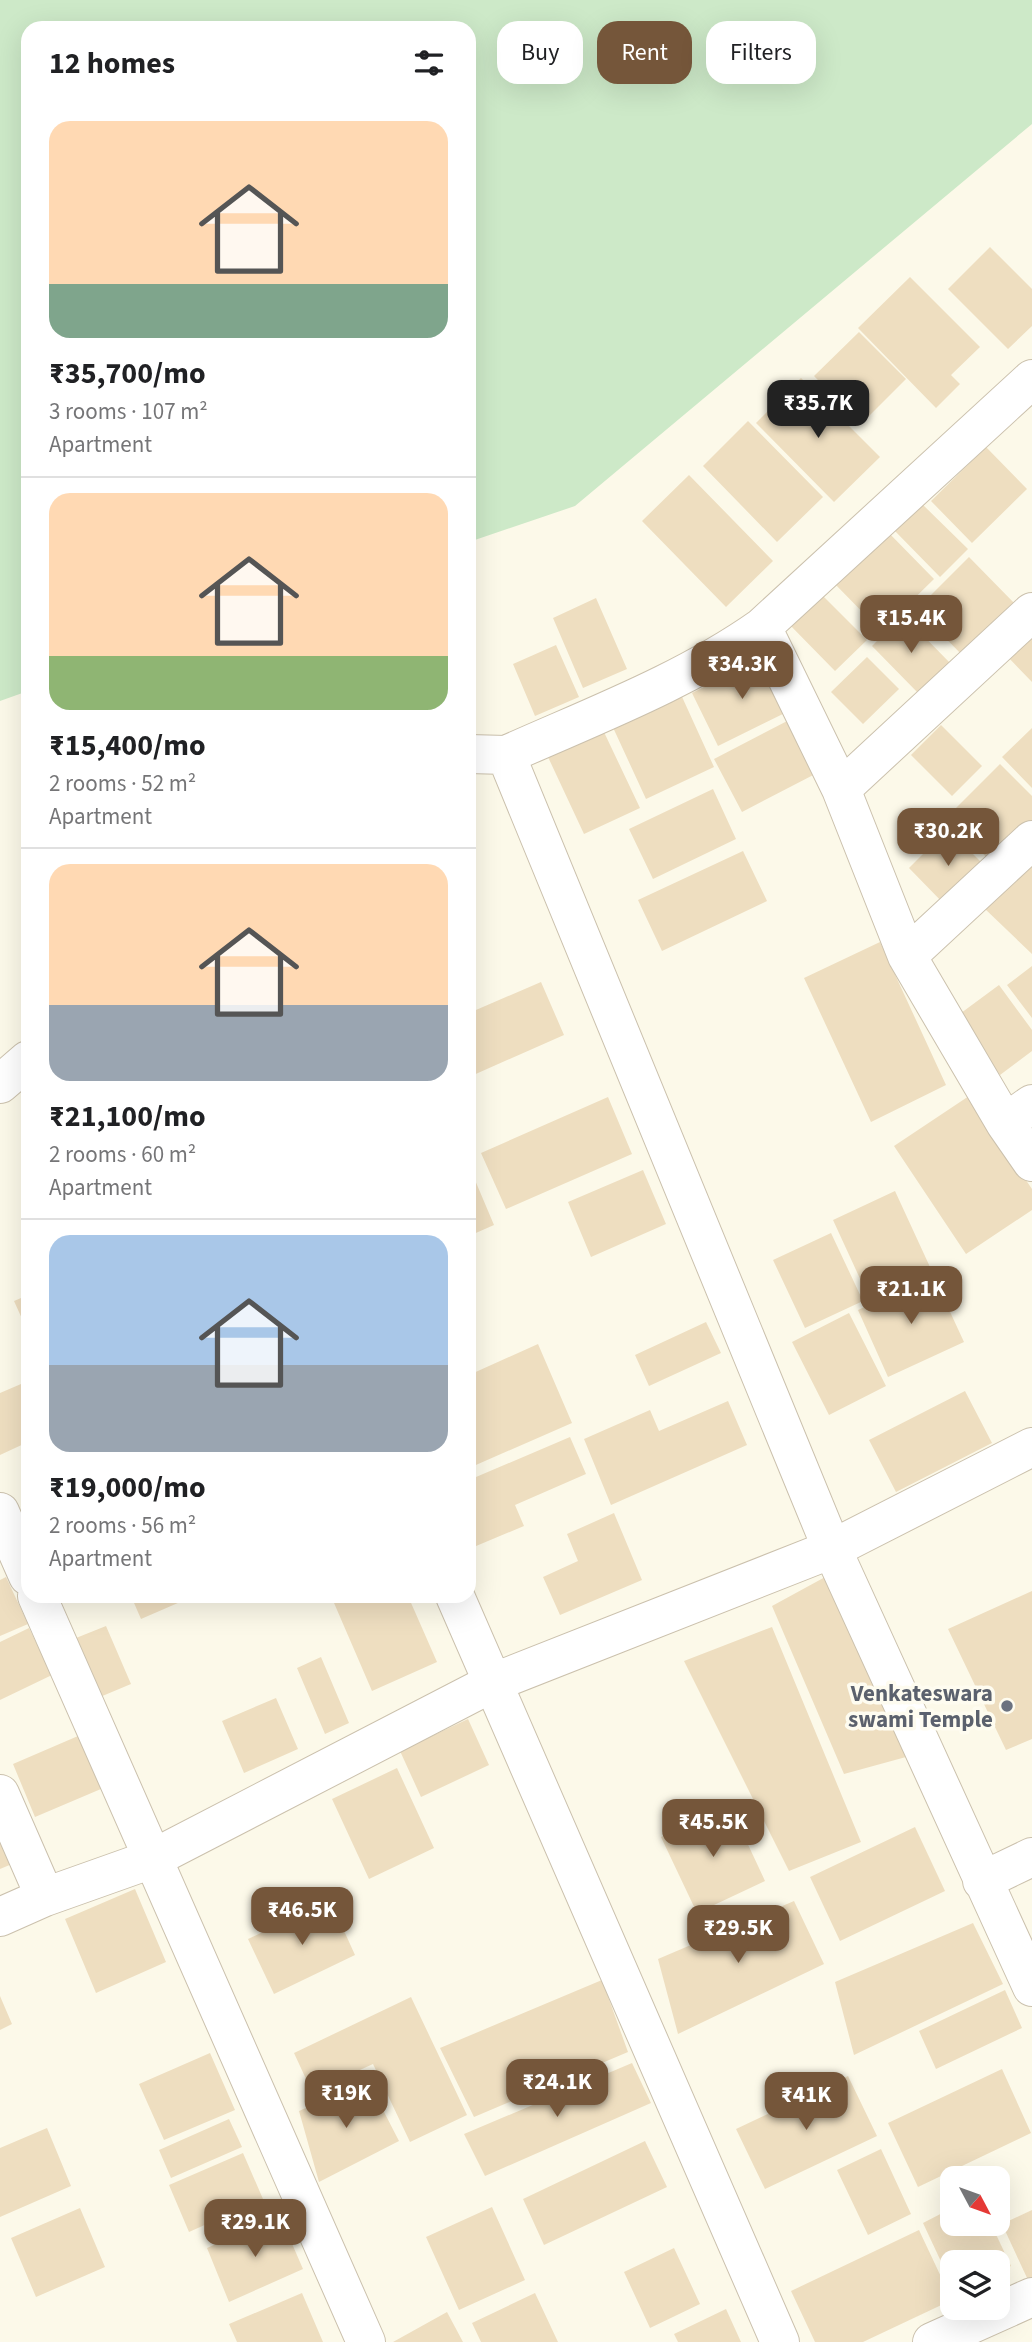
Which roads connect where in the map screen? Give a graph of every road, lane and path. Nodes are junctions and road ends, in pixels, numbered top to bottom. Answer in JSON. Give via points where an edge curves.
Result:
{"nodes":[{"id":1,"x":1032,"y":379,"type":"edge"},
{"id":2,"x":1032,"y":612,"type":"edge"},
{"id":3,"x":762,"y":627,"type":"junction"},
{"id":4,"x":476,"y":754,"type":"edge"},
{"id":5,"x":506,"y":755,"type":"junction"},
{"id":6,"x":841,"y":789,"type":"junction"},
{"id":7,"x":1032,"y":840,"type":"edge"},
{"id":8,"x":907,"y":956,"type":"junction"},
{"id":9,"x":21,"y":1066,"type":"edge"},
{"id":10,"x":0,"y":1084,"type":"edge"},
{"id":11,"x":1018,"y":1113,"type":"edge"},
{"id":12,"x":1032,"y":1163,"type":"edge"},
{"id":13,"x":1032,"y":1447,"type":"edge"},
{"id":14,"x":0,"y":1512,"type":"edge"},
{"id":15,"x":832,"y":1549,"type":"junction"},
{"id":16,"x":21,"y":1560,"type":"edge"},
{"id":17,"x":40,"y":1603,"type":"edge"},
{"id":18,"x":458,"y":1603,"type":"edge"},
{"id":19,"x":492,"y":1683,"type":"junction"},
{"id":20,"x":0,"y":1794,"type":"edge"},
{"id":21,"x":1032,"y":1857,"type":"edge"},
{"id":22,"x":152,"y":1859,"type":"junction"},
{"id":23,"x":982,"y":1881,"type":"junction"},
{"id":24,"x":45,"y":1897,"type":"junction"},
{"id":25,"x":0,"y":1917,"type":"edge"},
{"id":26,"x":1032,"y":1987,"type":"edge"},
{"id":27,"x":1032,"y":2297,"type":"edge"},
{"id":28,"x":366,"y":2342,"type":"edge"},
{"id":29,"x":780,"y":2342,"type":"edge"},
{"id":30,"x":932,"y":2342,"type":"edge"}],
"edges":[{"from":1,"to":3,"type":"street"},
{"from":2,"to":6,"type":"street"},
{"from":3,"to":5,"type":"street","via":[[683,676]]},
{"from":3,"to":6,"type":"street"},
{"from":4,"to":5,"type":"street"},
{"from":5,"to":15,"type":"street"},
{"from":6,"to":8,"type":"street"},
{"from":7,"to":8,"type":"street"},
{"from":8,"to":11,"type":"street"},
{"from":9,"to":10,"type":"street"},
{"from":11,"to":12,"type":"street"},
{"from":13,"to":15,"type":"street"},
{"from":14,"to":16,"type":"street"},
{"from":15,"to":19,"type":"street"},
{"from":15,"to":23,"type":"street"},
{"from":17,"to":22,"type":"street"},
{"from":18,"to":19,"type":"street"},
{"from":19,"to":22,"type":"street"},
{"from":19,"to":29,"type":"street"},
{"from":20,"to":24,"type":"street"},
{"from":21,"to":23,"type":"street"},
{"from":22,"to":24,"type":"street"},
{"from":22,"to":28,"type":"street"},
{"from":23,"to":26,"type":"street"},
{"from":24,"to":25,"type":"street"},
{"from":27,"to":30,"type":"street"}]}
